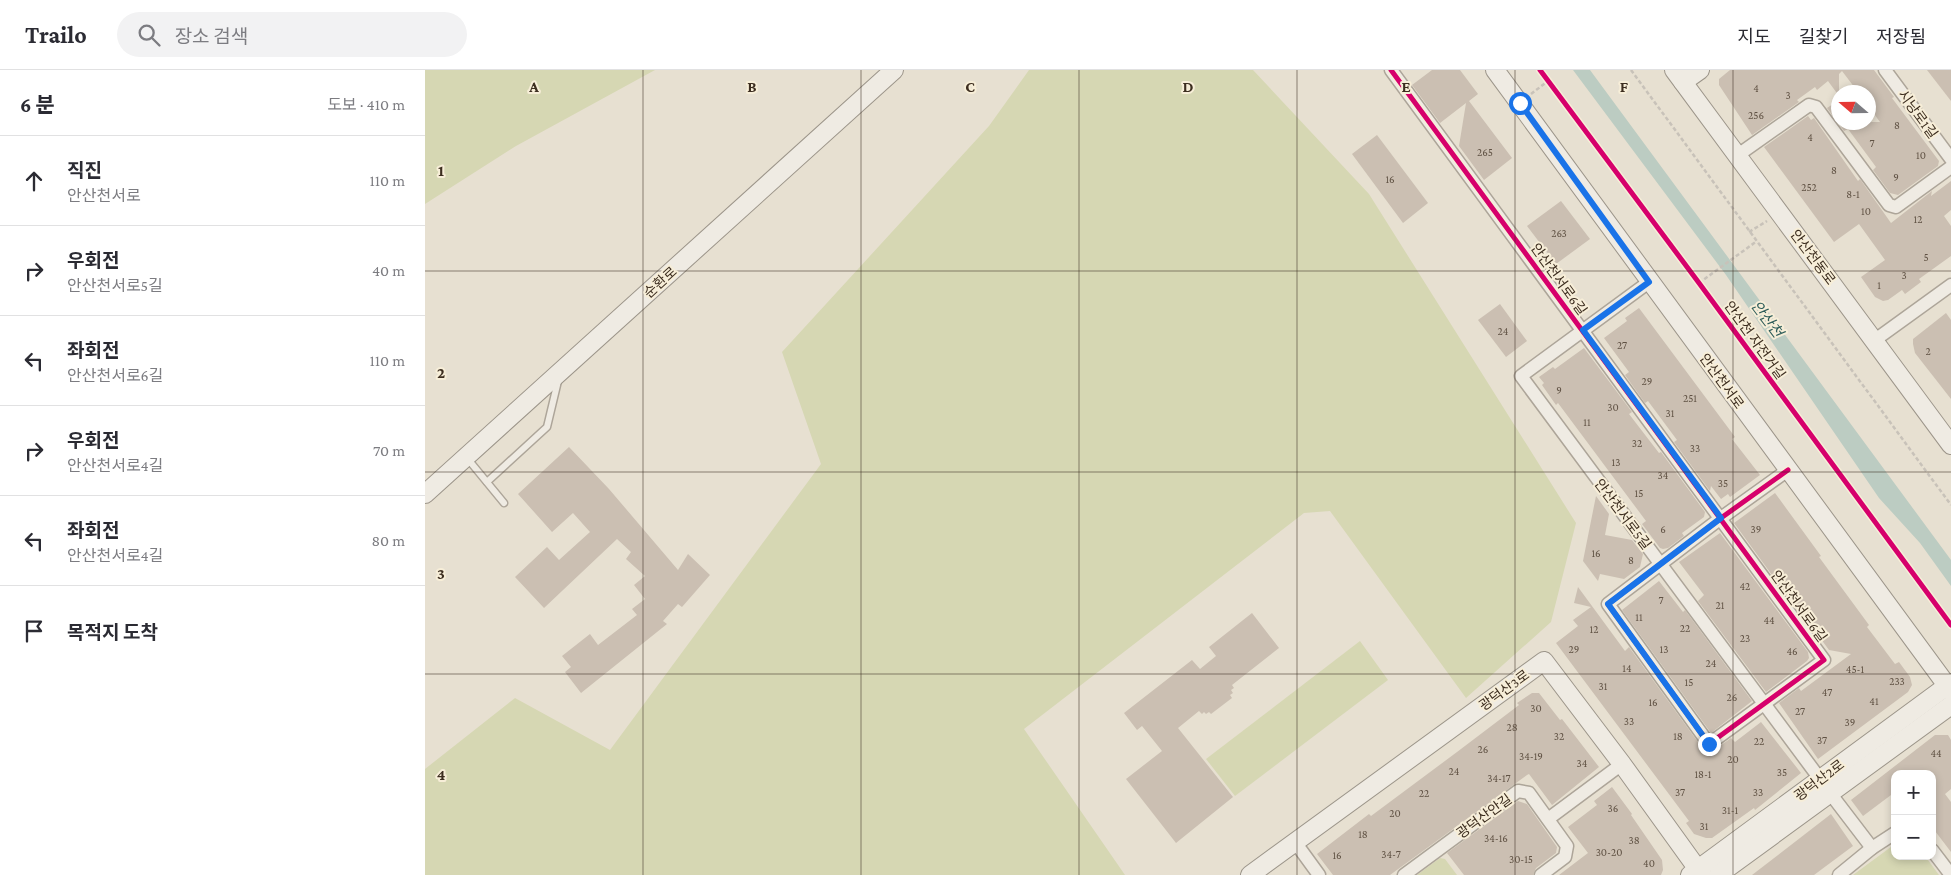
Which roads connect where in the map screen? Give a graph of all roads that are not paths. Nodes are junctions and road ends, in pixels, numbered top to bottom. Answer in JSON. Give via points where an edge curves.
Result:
{"nodes":[{"id":1,"x":894,"y":70,"type":"edge"},
{"id":2,"x":1391,"y":70,"type":"edge"},
{"id":3,"x":1495,"y":70,"type":"edge"},
{"id":4,"x":1700,"y":70,"type":"edge"},
{"id":5,"x":1885,"y":70,"type":"edge"},
{"id":6,"x":1679,"y":76,"type":"edge"},
{"id":7,"x":1738,"y":155,"type":"junction"},
{"id":8,"x":1951,"y":159,"type":"edge"},
{"id":9,"x":1951,"y":168,"type":"edge"},
{"id":10,"x":1649,"y":282,"type":"junction"},
{"id":11,"x":1951,"y":285,"type":"edge"},
{"id":12,"x":1583,"y":330,"type":"junction"},
{"id":13,"x":1875,"y":340,"type":"junction"},
{"id":14,"x":559,"y":373,"type":"junction"},
{"id":15,"x":1951,"y":445,"type":"edge"},
{"id":16,"x":466,"y":457,"type":"junction"},
{"id":17,"x":1788,"y":470,"type":"junction"},
{"id":18,"x":487,"y":482,"type":"junction"},
{"id":19,"x":425,"y":494,"type":"edge"},
{"id":20,"x":504,"y":503,"type":"dead end"},
{"id":21,"x":1721,"y":518,"type":"junction"},
{"id":22,"x":1660,"y":564,"type":"junction"},
{"id":23,"x":1950,"y":686,"type":"edge"},
{"id":24,"x":1764,"y":704,"type":"junction"},
{"id":25,"x":1951,"y":705,"type":"edge"},
{"id":26,"x":1622,"y":764,"type":"junction"},
{"id":27,"x":1825,"y":786,"type":"junction"},
{"id":28,"x":1548,"y":818,"type":"junction"},
{"id":29,"x":1891,"y":836,"type":"edge"},
{"id":30,"x":1295,"y":842,"type":"junction"},
{"id":31,"x":1872,"y":848,"type":"junction"},
{"id":32,"x":1936,"y":855,"type":"edge"},
{"id":33,"x":1697,"y":873,"type":"edge"},
{"id":34,"x":1250,"y":875,"type":"edge"},
{"id":35,"x":1319,"y":875,"type":"edge"},
{"id":36,"x":1404,"y":875,"type":"edge"},
{"id":37,"x":1541,"y":875,"type":"edge"},
{"id":38,"x":1718,"y":875,"type":"edge"},
{"id":39,"x":1839,"y":875,"type":"edge"},
{"id":40,"x":1951,"y":875,"type":"edge"}],
"edges":[{"from":1,"to":14,"type":"street","name":"순환로"},
{"from":2,"to":12,"type":"street","name":"안산천서로6길"},
{"from":3,"to":10,"type":"street","name":"안산천서로"},
{"from":4,"to":6,"type":"street"},
{"from":5,"to":8,"type":"street","name":"시낭로1길"},
{"from":6,"to":7,"type":"street","name":"안산천동로"},
{"from":7,"to":9,"type":"street","via":[[1809,105],[1816,106],[1889,205],[1896,207]]},
{"from":7,"to":13,"type":"street","name":"안산천동로"},
{"from":10,"to":12,"type":"street","name":"안산천서로5길"},
{"from":10,"to":17,"type":"street","name":"안산천서로"},
{"from":11,"to":13,"type":"street"},
{"from":12,"to":21,"type":"street","name":"안산천서로6길"},
{"from":12,"to":22,"type":"street","name":"안산천서로5길","via":[[1521,376]]},
{"from":13,"to":15,"type":"street","name":"안산천동로"},
{"from":14,"to":16,"type":"street","name":"순환로"},
{"from":14,"to":18,"type":"lane","via":[[547,426]]},
{"from":16,"to":18,"type":"lane"},
{"from":16,"to":19,"type":"street","name":"순환로"},
{"from":17,"to":21,"type":"street"},
{"from":17,"to":23,"type":"street","name":"안산천서로"},
{"from":18,"to":20,"type":"lane"},
{"from":21,"to":22,"type":"street"},
{"from":21,"to":24,"type":"street","name":"안산천서로6길","via":[[1824,660]]},
{"from":22,"to":24,"type":"street","name":"안산천서로5길"},
{"from":22,"to":24,"type":"street","via":[[1608,604],[1709,744]]},
{"from":23,"to":27,"type":"street","name":"광덕산2로"},
{"from":24,"to":27,"type":"street","name":"안산천서로5길"},
{"from":25,"to":27,"type":"street","name":"광덕산2로"},
{"from":26,"to":28,"type":"street"},
{"from":26,"to":30,"type":"street","name":"광덕산3로","via":[[1544,662]]},
{"from":26,"to":33,"type":"street","name":"광덕산3로"},
{"from":27,"to":31,"type":"street","name":"안산천서로5길"},
{"from":27,"to":33,"type":"street","name":"광덕산2로"},
{"from":27,"to":38,"type":"street","name":"광덕산2로"},
{"from":28,"to":36,"type":"street","name":"광덕산안길","via":[[1529,793],[1518,791]]},
{"from":28,"to":37,"type":"street","name":"광덕산안길","via":[[1567,846],[1565,857]]},
{"from":29,"to":31,"type":"street"},
{"from":30,"to":34,"type":"street","name":"광덕산3로"},
{"from":30,"to":35,"type":"street"},
{"from":31,"to":39,"type":"street"},
{"from":32,"to":40,"type":"street"}]}
